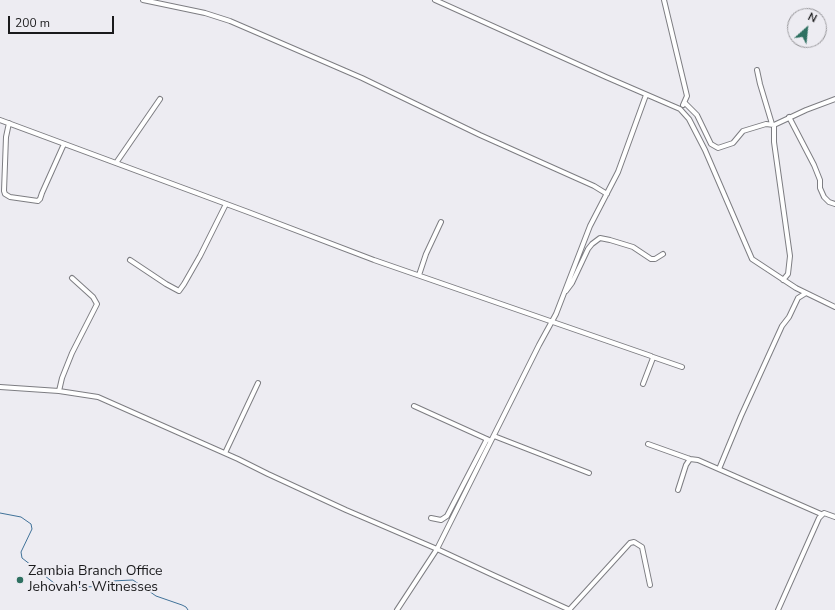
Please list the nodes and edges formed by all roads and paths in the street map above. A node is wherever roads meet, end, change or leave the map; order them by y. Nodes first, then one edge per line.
1 (142, 0) edge
2 (436, 0) edge
3 (664, 0) edge
4 (757, 70) dead end
5 (646, 95) junction
6 (160, 99) dead end
7 (835, 100) edge
8 (685, 103) junction
9 (680, 108) junction
10 (789, 117) junction
11 (0, 120) edge
12 (9, 123) junction
13 (773, 124) junction
14 (64, 144) junction
15 (116, 163) junction
16 (607, 194) junction
17 (226, 204) junction
18 (835, 204) edge
19 (441, 222) dead end
20 (663, 254) dead end
21 (130, 260) dead end
22 (419, 275) junction
23 (72, 278) dead end
24 (783, 280) junction
25 (564, 292) junction
26 (806, 293) junction
27 (835, 307) edge
28 (552, 322) junction
29 (653, 357) junction
30 (682, 367) dead end
31 (258, 383) dead end
32 (643, 384) dead end
33 (0, 387) edge
34 (59, 391) junction
35 (414, 406) dead end
36 (491, 439) junction
37 (648, 444) dead end
38 (225, 453) junction
39 (690, 459) junction
40 (719, 469) junction
41 (589, 473) dead end
42 (678, 490) dead end
43 (821, 514) junction
44 (835, 517) edge
45 (431, 518) dead end
46 (437, 548) junction
47 (650, 585) dead end
48 (397, 610) edge
49 (570, 610) edge
50 (778, 610) edge

1 - 16 street
2 - 5 street
3 - 8 street
4 - 13 street
5 - 9 street
5 - 16 street
6 - 15 street
7 - 10 street
8 - 9 street
8 - 13 street
9 - 24 street
10 - 13 street
10 - 18 street
11 - 12 street
12 - 14 street
12 - 14 street
13 - 24 street
14 - 15 street
15 - 17 street
16 - 25 street
17 - 21 street
17 - 22 street
19 - 22 street
20 - 25 street
22 - 28 street
23 - 34 street
24 - 26 street
25 - 28 street
26 - 27 street
26 - 40 street
28 - 29 street
28 - 36 street
29 - 30 street
29 - 32 street
31 - 38 street
33 - 34 street
34 - 38 street
35 - 36 street
36 - 41 street
36 - 45 street
36 - 46 street
37 - 39 street
38 - 46 street
39 - 40 street
39 - 42 street
40 - 43 street
43 - 44 street
43 - 50 street
46 - 48 street
46 - 49 street
47 - 49 street

